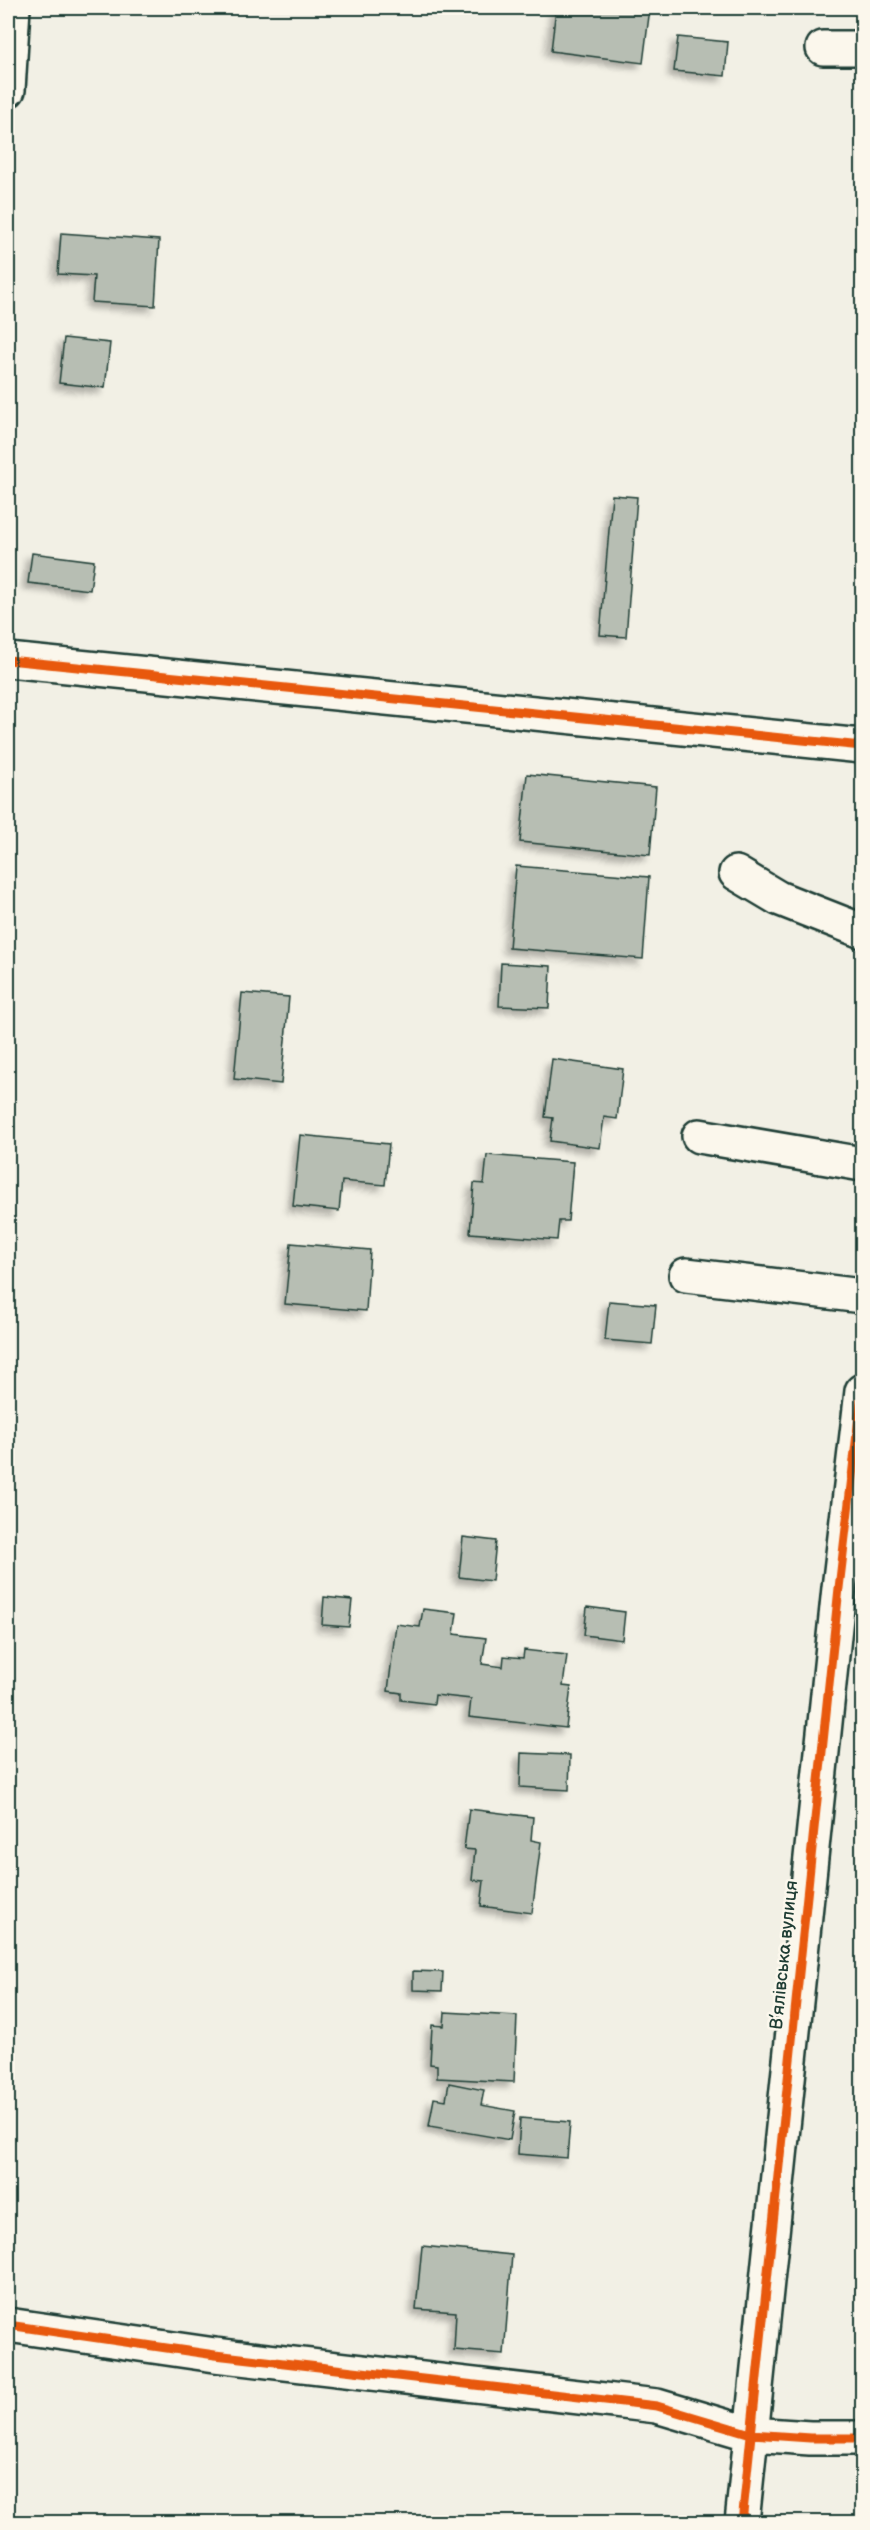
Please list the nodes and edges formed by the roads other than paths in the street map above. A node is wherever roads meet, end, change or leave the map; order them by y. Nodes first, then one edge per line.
1 (14, 8) edge
2 (823, 48) dead end
3 (862, 48) edge
4 (8, 90) edge
5 (8, 660) edge
6 (862, 746) edge
7 (736, 873) dead end
8 (862, 931) edge
9 (699, 1136) dead end
10 (862, 1164) edge
11 (686, 1275) dead end
12 (862, 1296) edge
13 (862, 1391) edge
14 (851, 1590) edge
15 (8, 2325) edge
16 (751, 2434) junction
17 (862, 2438) edge
18 (742, 2523) edge

1 - 4 street
2 - 3 street
5 - 6 street
7 - 8 street
9 - 10 street
11 - 12 street
13 - 14 street, В’ялівська вулиця
14 - 16 street, В’ялівська вулиця
15 - 16 street
16 - 17 street
16 - 18 street, В’ялівська вулиця

